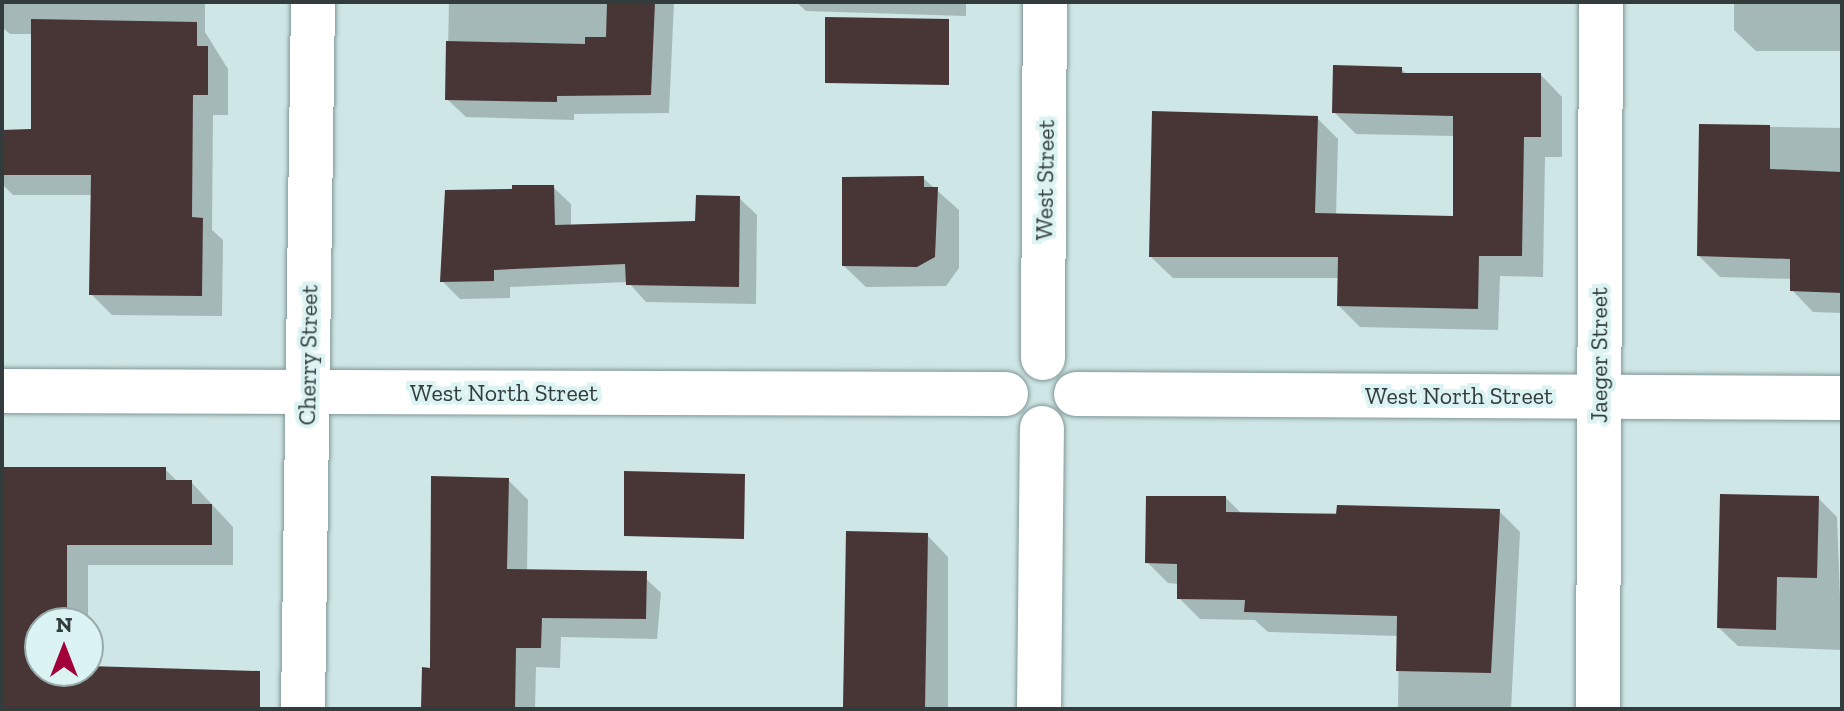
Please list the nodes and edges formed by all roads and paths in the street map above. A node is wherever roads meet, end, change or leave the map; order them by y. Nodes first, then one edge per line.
1 (313, 2) edge
2 (1045, 2) edge
3 (1601, 2) edge
4 (1043, 358) junction
5 (2, 391) edge
6 (307, 393) junction
7 (1006, 394) junction
8 (1076, 394) junction
9 (1599, 396) junction
10 (1842, 398) edge
11 (1042, 428) junction
12 (303, 709) edge
13 (1039, 709) edge
14 (1598, 709) edge

1 - 6 street, Cherry Street
2 - 4 street, West Street
3 - 9 street, Jaeger Street
4 - 7 street
4 - 8 street
5 - 6 street, West North Street
6 - 7 street, West North Street
6 - 12 street, Cherry Street
7 - 11 street
8 - 9 street, West North Street
8 - 11 street
9 - 10 street, West North Street
9 - 14 street, Jaeger Street
11 - 13 street

